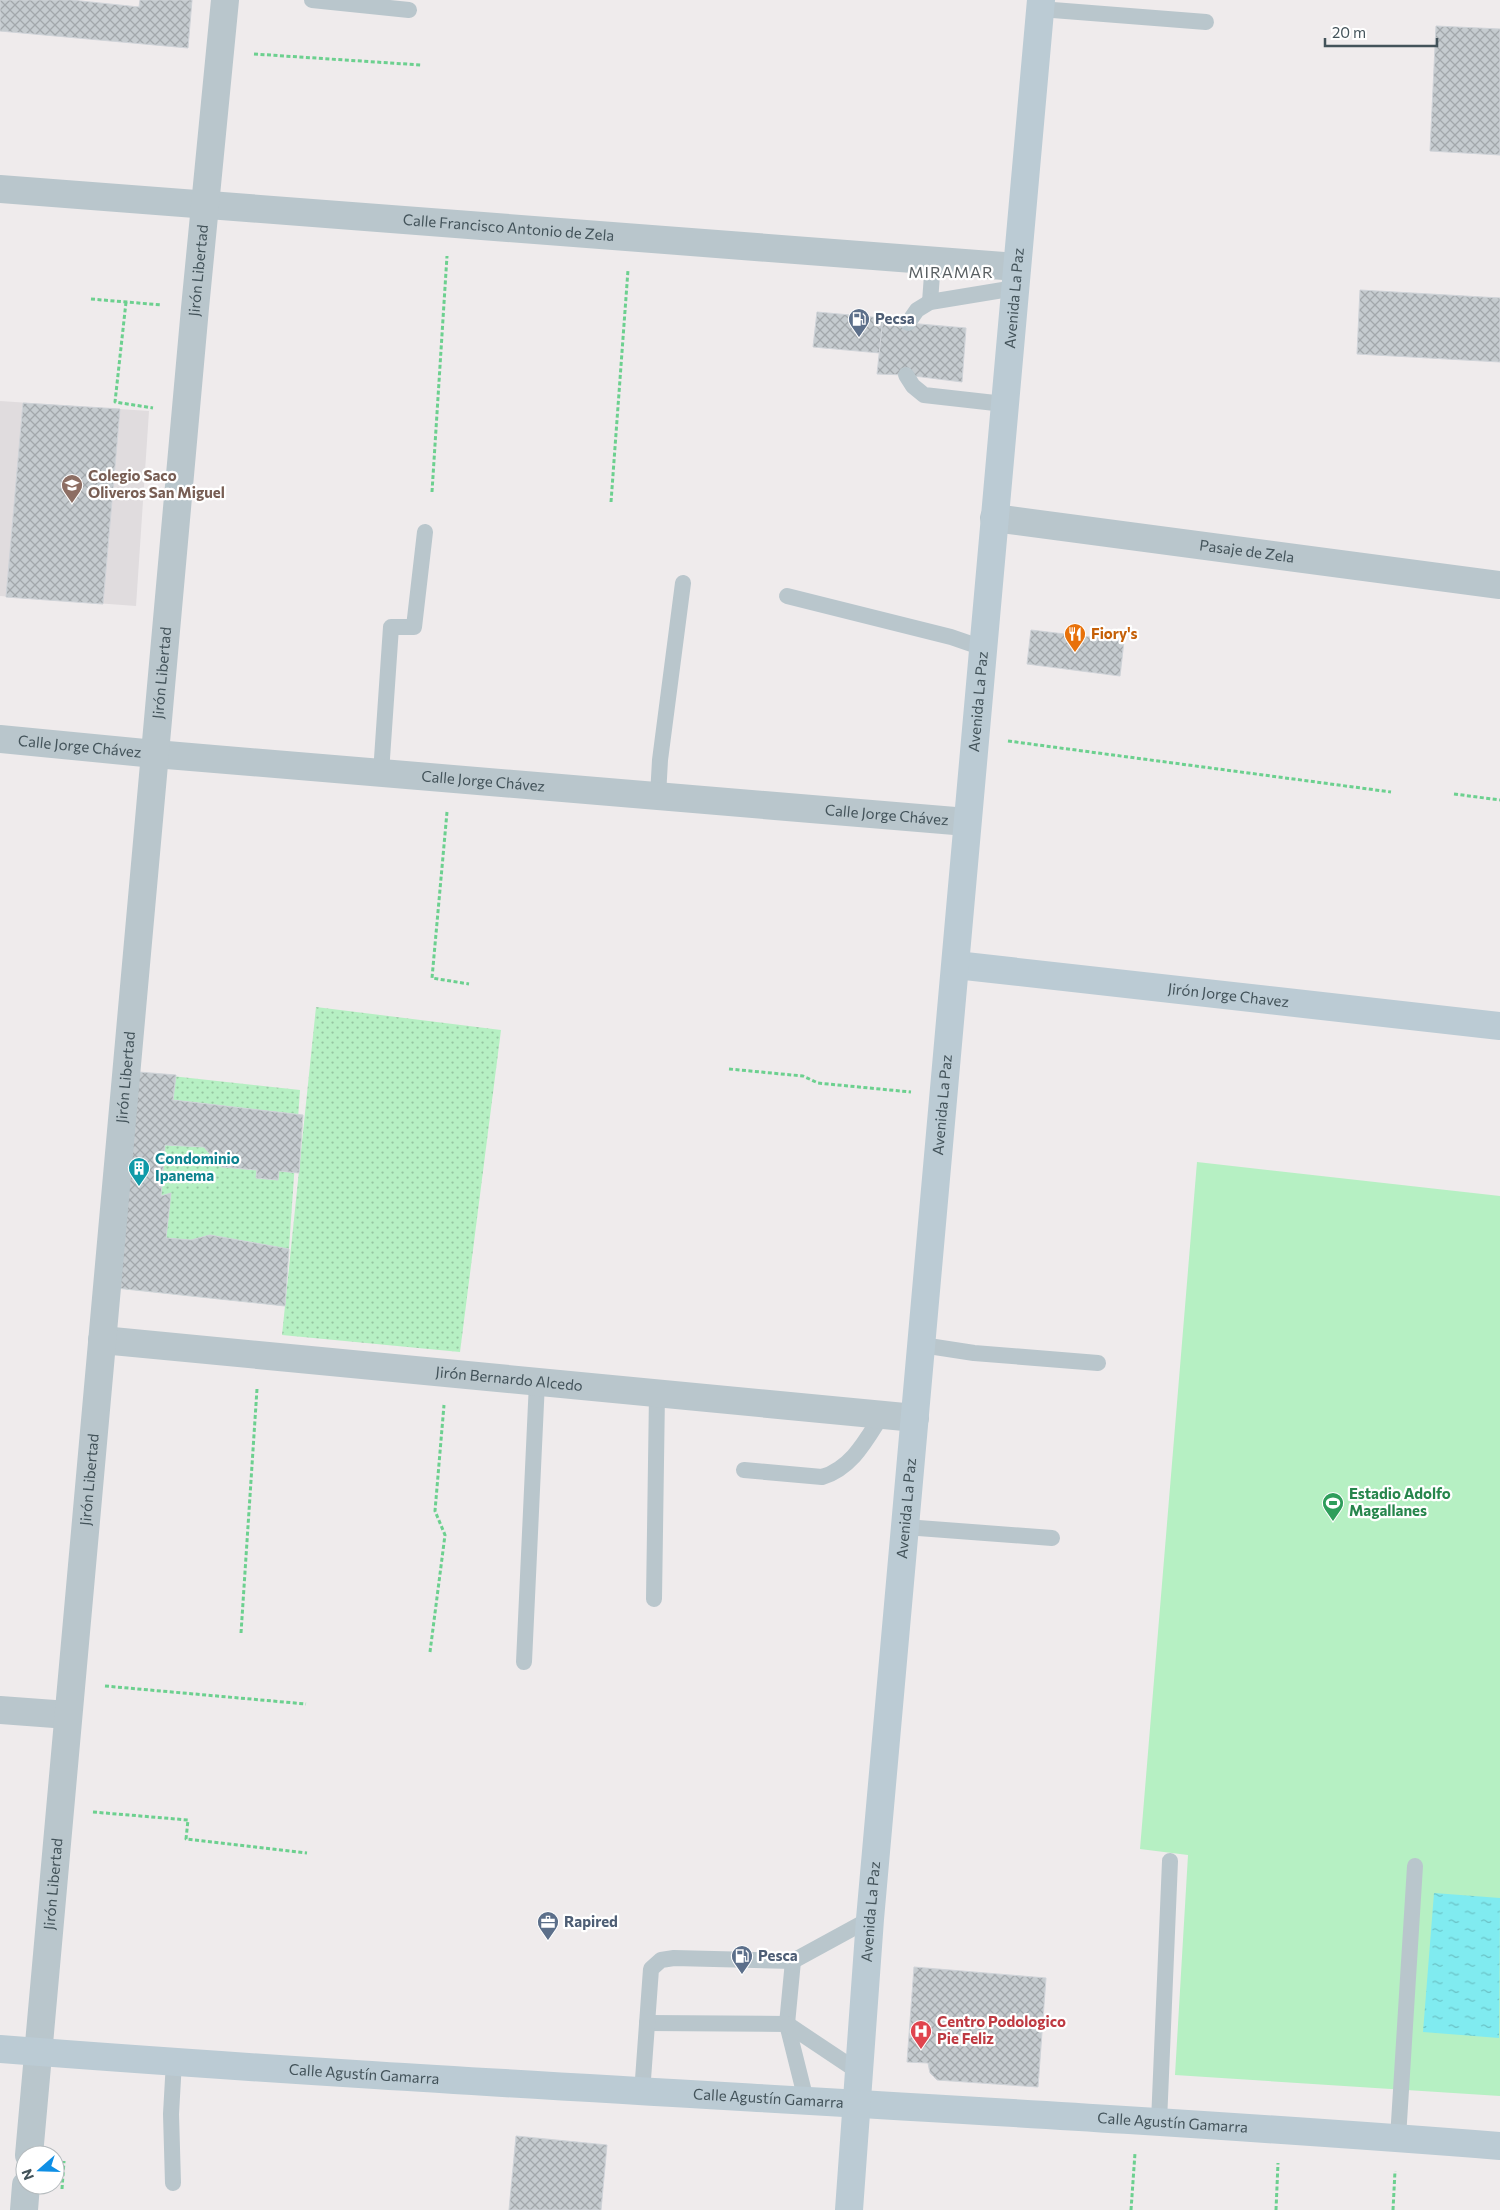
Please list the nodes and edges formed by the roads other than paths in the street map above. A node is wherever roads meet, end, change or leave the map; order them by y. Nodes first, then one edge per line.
1 (225, 0) edge
2 (312, 0) edge
3 (1040, 5) edge
4 (409, 10) dead end
5 (1206, 22) dead end
6 (0, 189) edge
7 (204, 205) junction
8 (933, 261) junction
9 (1016, 278) junction
10 (930, 302) junction
11 (908, 323) dead end
12 (906, 375) dead end
13 (1004, 404) junction
14 (994, 518) junction
15 (425, 532) dead end
16 (683, 583) dead end
17 (1500, 585) edge
18 (787, 596) dead end
19 (983, 648) junction
20 (0, 739) edge
21 (155, 754) junction
22 (381, 773) junction
23 (658, 796) junction
24 (967, 822) junction
25 (956, 964) junction
26 (1500, 1026) edge
27 (102, 1340) junction
28 (922, 1345) junction
29 (1098, 1363) dead end
30 (537, 1382) junction
31 (657, 1394) junction
32 (882, 1415) junction
33 (915, 1418) junction
34 (744, 1470) dead end
35 (905, 1526) junction
36 (1052, 1538) dead end
37 (654, 1599) dead end
38 (524, 1662) dead end
39 (0, 1710) edge
40 (68, 1715) junction
41 (1170, 1861) dead end
42 (1415, 1866) dead end
43 (870, 1919) junction
44 (793, 1961) junction
45 (648, 2023) junction
46 (787, 2024) junction
47 (0, 2048) edge
48 (37, 2052) junction
49 (174, 2060) junction
50 (860, 2072) junction
51 (642, 2093) junction
52 (806, 2100) junction
53 (858, 2104) junction
54 (1149, 2122) junction
55 (1398, 2138) junction
56 (30, 2145) edge
57 (1500, 2146) edge
58 (173, 2183) dead end
59 (25, 2195) edge
60 (24, 2210) edge
61 (849, 2210) edge

1 - 7 street, Jirón Libertad
2 - 4 lane
3 - 5 lane
3 - 9 main road, Avenida La Paz
6 - 7 street, Calle Francisco Antonio de Zela
7 - 8 street, Calle Francisco Antonio de Zela
7 - 21 street, Jirón Libertad
8 - 9 street, Calle Francisco Antonio de Zela
8 - 10 lane
9 - 10 lane
9 - 13 main road, Avenida La Paz
10 - 11 lane
12 - 13 lane
13 - 14 main road, Avenida La Paz
14 - 17 street, Pasaje de Zela
14 - 19 main road, Avenida La Paz
15 - 22 lane
16 - 23 lane
18 - 19 lane
19 - 24 main road, Avenida La Paz
20 - 21 street, Calle Jorge Chávez
21 - 22 street, Calle Jorge Chávez
21 - 27 street, Jirón Libertad
22 - 23 street, Calle Jorge Chávez
23 - 24 street, Calle Jorge Chávez
24 - 25 main road, Avenida La Paz
25 - 26 main road, Jirón Jorge Chavez
25 - 28 main road, Avenida La Paz
27 - 30 street, Jirón Bernardo Alcedo
27 - 40 street, Jirón Libertad
28 - 29 lane
28 - 33 main road, Avenida La Paz
30 - 31 street, Jirón Bernardo Alcedo
30 - 38 lane
31 - 32 street, Jirón Bernardo Alcedo
31 - 37 lane
32 - 33 street, Jirón Bernardo Alcedo
32 - 34 lane
33 - 35 main road, Avenida La Paz
35 - 36 lane
35 - 43 main road, Avenida La Paz
39 - 40 street
40 - 48 street, Jirón Libertad
41 - 54 lane
42 - 55 lane
43 - 44 lane
43 - 50 main road, Avenida La Paz
44 - 45 lane
44 - 46 lane
45 - 46 lane
45 - 51 lane
46 - 50 lane
46 - 52 lane
47 - 48 main road, Calle Agustín Gamarra
48 - 49 main road, Calle Agustín Gamarra
48 - 56 street, Jirón Libertad
49 - 51 main road, Calle Agustín Gamarra
49 - 58 lane
50 - 53 main road, Avenida La Paz
51 - 52 main road, Calle Agustín Gamarra
52 - 53 main road, Calle Agustín Gamarra
53 - 54 main road, Calle Agustín Gamarra
53 - 61 main road, Avenida La Paz
54 - 55 main road, Calle Agustín Gamarra
55 - 57 main road, Calle Agustín Gamarra
59 - 60 street

